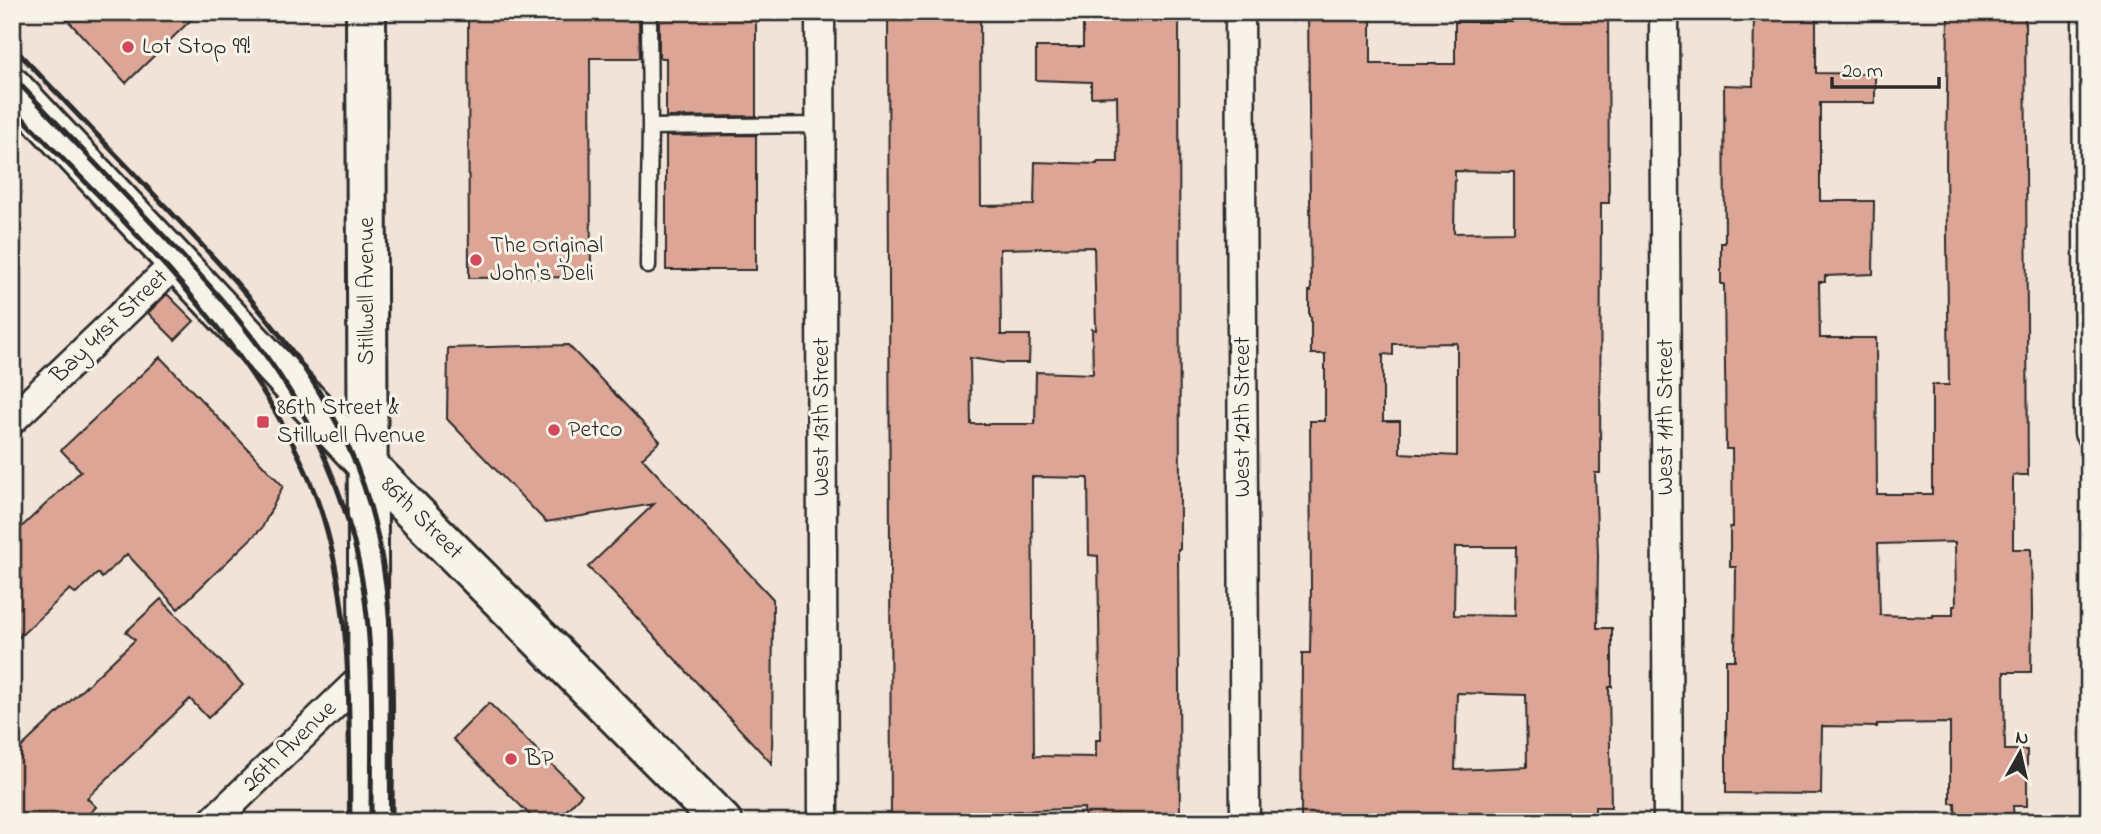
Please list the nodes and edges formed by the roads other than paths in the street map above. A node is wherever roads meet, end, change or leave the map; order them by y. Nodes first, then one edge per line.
1 (366, 12) edge
2 (820, 12) edge
3 (1240, 12) edge
4 (1664, 12) edge
5 (2087, 12) edge
6 (649, 21) dead end
7 (12, 87) edge
8 (821, 125) junction
9 (650, 127) junction
10 (177, 262) junction
11 (648, 266) dead end
12 (12, 420) edge
13 (2089, 433) edge
14 (368, 466) junction
15 (368, 672) junction
16 (716, 820) edge
17 (212, 822) edge
18 (369, 822) edge
19 (823, 822) edge
20 (1245, 822) edge
21 (1668, 822) edge

1 - 14 main road, Stillwell Avenue
2 - 8 street, West 13th Street
3 - 20 street, West 12th Street
4 - 21 street, West 11th Street
5 - 13 street
6 - 9 lane
7 - 10 main road, 86th Street
8 - 9 lane
8 - 19 street, West 13th Street
9 - 11 lane
10 - 12 street, Bay 41st Street
10 - 14 main road, 86th Street
14 - 15 main road, Stillwell Avenue
14 - 16 main road, 86th Street
15 - 17 street, 26th Avenue
15 - 18 main road, Stillwell Avenue

